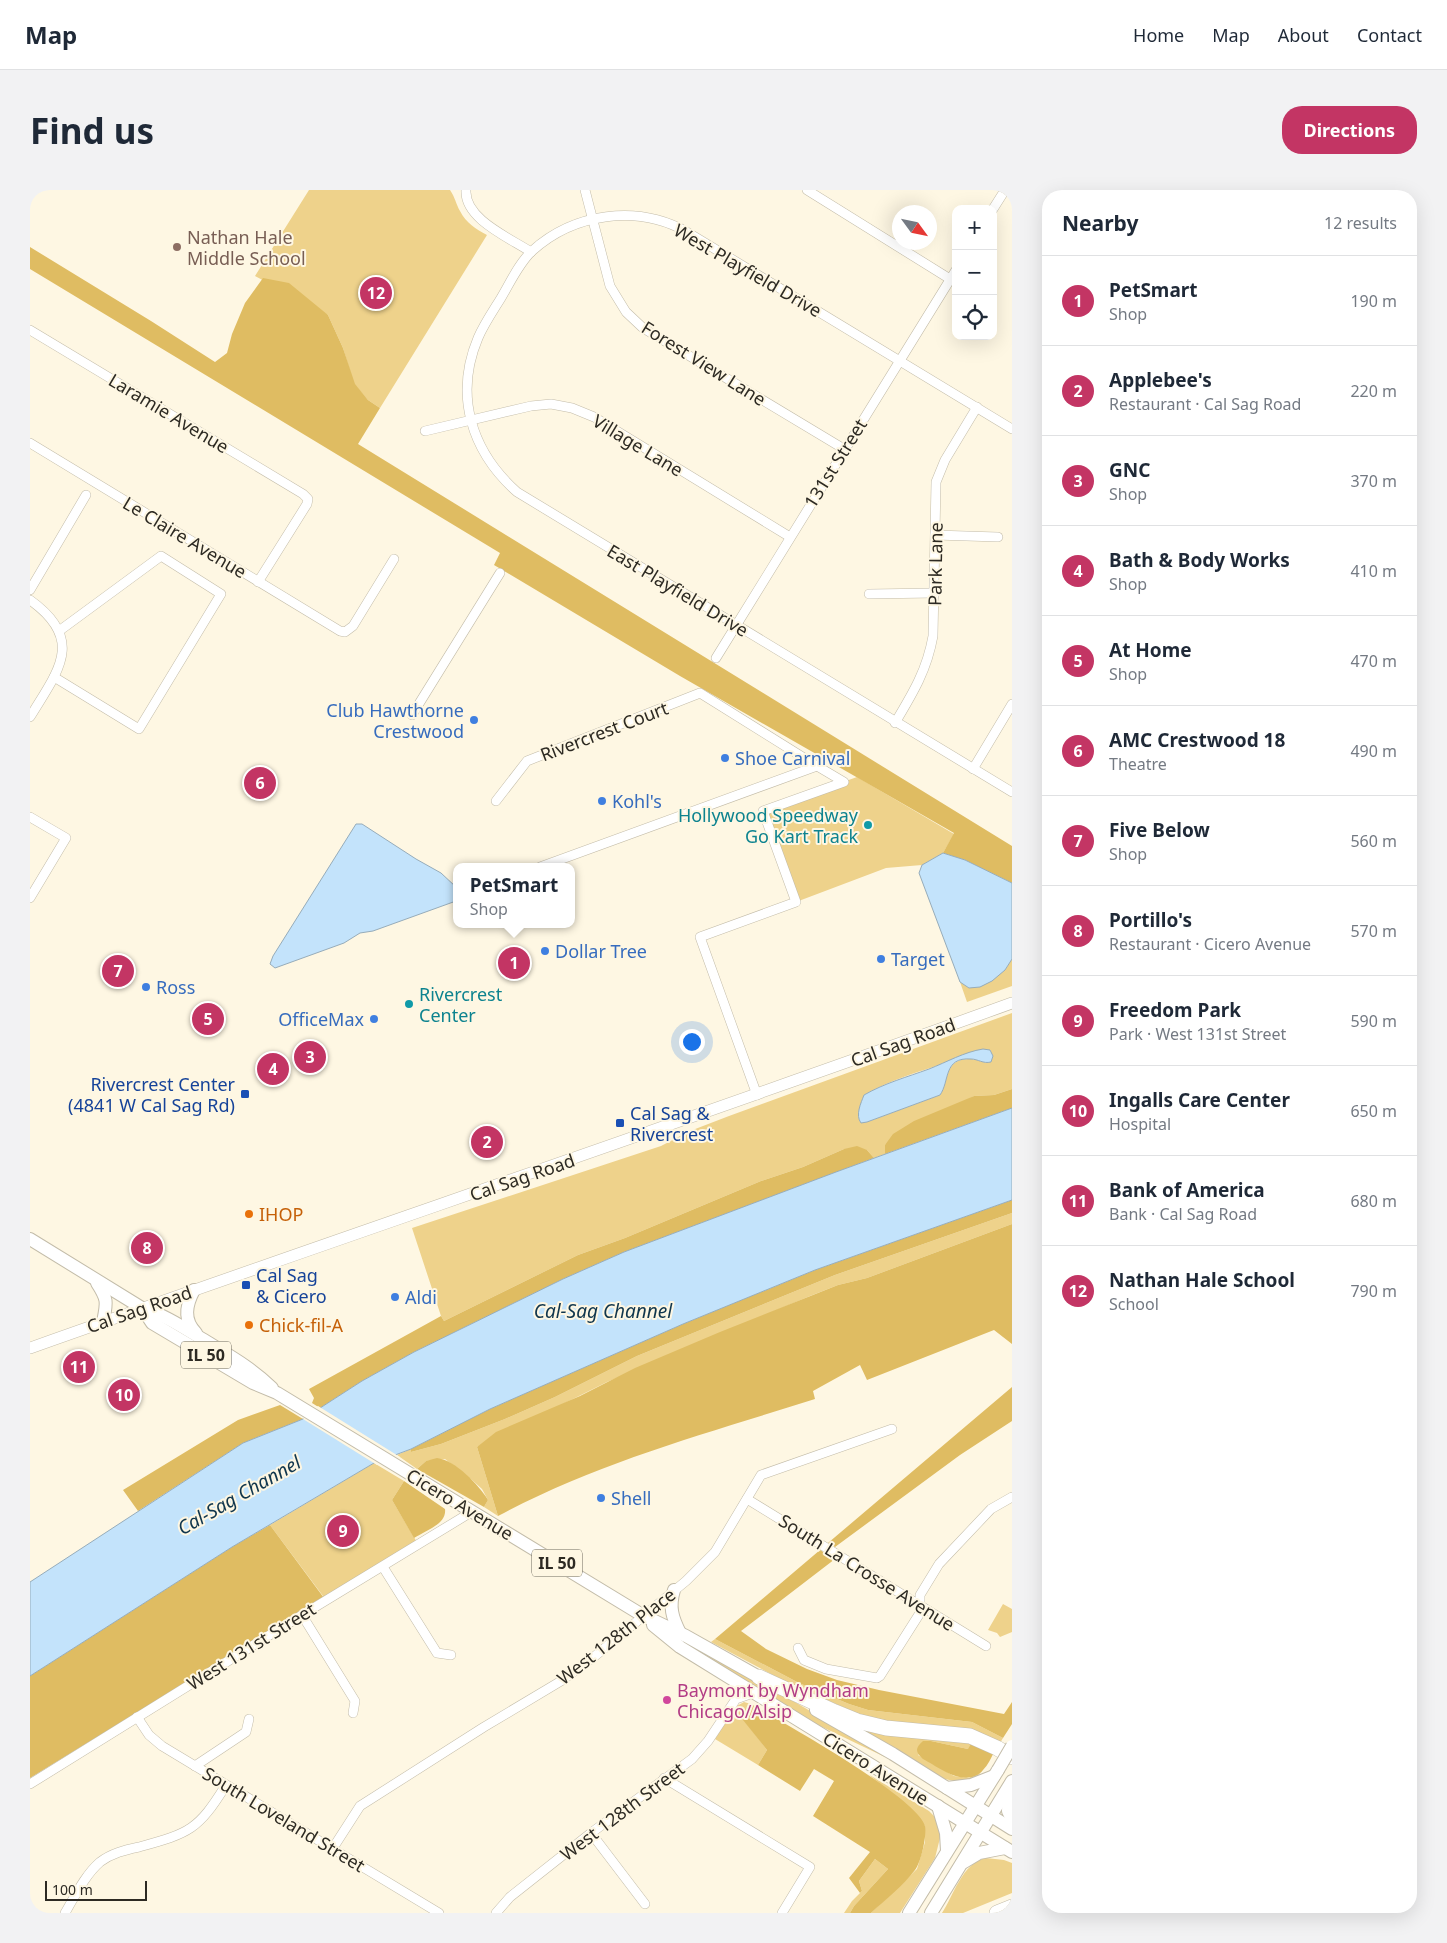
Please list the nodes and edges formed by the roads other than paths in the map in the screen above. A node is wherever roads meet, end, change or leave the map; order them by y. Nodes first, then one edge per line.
1 (466, 190) edge
2 (586, 190) edge
3 (807, 190) edge
4 (1005, 190) edge
5 (996, 205) edge
6 (593, 218) junction
7 (531, 252) junction
8 (952, 276) edge
9 (950, 279) junction
10 (494, 310) joint
11 (30, 330) edge
12 (899, 361) junction
13 (977, 408) junction
14 (471, 420) junction
15 (1012, 429) edge
16 (425, 431) dead end
17 (30, 443) edge
18 (844, 449) junction
19 (86, 495) dead end
20 (935, 535) junction
21 (790, 537) junction
22 (998, 537) dead end
23 (394, 559) dead end
24 (500, 573) dead end
25 (258, 582) junction
26 (30, 590) edge
27 (869, 594) dead end
28 (934, 594) junction
29 (30, 600) edge
30 (736, 625) junction
31 (59, 631) junction
32 (716, 658) dead end
33 (54, 677) junction
34 (1012, 704) edge
35 (412, 715) dead end
36 (30, 717) edge
37 (895, 723) junction
38 (816, 766) junction
39 (973, 769) junction
40 (1012, 792) edge
41 (496, 801) dead end
42 (30, 816) edge
43 (551, 863) edge
44 (30, 898) edge
45 (1012, 1003) edge
46 (757, 1094) junction
47 (30, 1240) edge
48 (94, 1279) junction
49 (194, 1290) junction
50 (142, 1308) junction
51 (103, 1322) junction
52 (208, 1343) junction
53 (30, 1348) edge
54 (277, 1393) junction
55 (892, 1429) dead end
56 (1012, 1497) edge
57 (747, 1499) junction
58 (473, 1511) junction
59 (383, 1567) junction
60 (674, 1590) junction
61 (919, 1603) junction
62 (302, 1615) junction
63 (642, 1616) junction
64 (680, 1633) junction
65 (986, 1646) dead end
66 (798, 1648) dead end
67 (451, 1655) dead end
68 (759, 1677) junction
69 (730, 1679) junction
70 (752, 1692) junction
71 (736, 1699) junction
72 (353, 1714) dead end
73 (137, 1716) junction
74 (249, 1719) dead end
75 (1012, 1746) edge
76 (1012, 1757) edge
77 (195, 1766) junction
78 (996, 1773) junction
79 (664, 1778) junction
80 (30, 1784) edge
81 (1011, 1784) edge
82 (226, 1785) junction
83 (947, 1788) junction
84 (938, 1806) junction
85 (976, 1806) junction
86 (991, 1816) junction
87 (1012, 1819) edge
88 (965, 1823) junction
89 (1012, 1829) edge
90 (591, 1833) junction
91 (980, 1833) junction
92 (332, 1848) junction
93 (1009, 1850) edge
94 (947, 1851) junction
95 (962, 1863) junction
96 (644, 1904) dead end
97 (1012, 1907) edge
98 (932, 1912) edge
99 (66, 1913) edge
100 (439, 1913) edge
101 (496, 1913) edge
102 (782, 1913) edge
103 (909, 1913) edge
104 (997, 1913) edge

1 - 7 street
2 - 6 street, Forest View Lane
3 - 9 street
4 - 5 street
6 - 7 street, West Playfield Drive
6 - 12 street, West Playfield Drive
6 - 18 street, Forest View Lane
7 - 10 street, West Playfield Drive
8 - 9 street, 131st Street
9 - 12 street, 131st Street
10 - 14 street, East Playfield Drive
11 - 25 street, Laramie Avenue
12 - 13 street, West Playfield Drive
12 - 18 street, 131st Street
13 - 15 street, West Playfield Drive
13 - 20 street, Park Lane
14 - 16 street, Village Lane
14 - 21 street, Village Lane
14 - 30 street, East Playfield Drive
17 - 25 street, Le Claire Avenue
18 - 21 street, 131st Street
19 - 26 street
20 - 22 street
20 - 28 street, Park Lane
21 - 30 street, 131st Street
23 - 25 street, Le Claire Avenue
24 - 35 street
27 - 28 street
28 - 37 street, Park Lane
29 - 31 street
30 - 32 street, 131st Street
30 - 37 street, East Playfield Drive
31 - 33 street
31 - 33 street
33 - 36 street
34 - 39 street
37 - 39 street, East Playfield Drive
38 - 41 street, Rivercrest Court
38 - 43 street
38 - 46 street
39 - 40 street, East Playfield Drive
42 - 44 street
45 - 46 main road, Cal Sag Road
46 - 49 main road, Cal Sag Road
47 - 48 main road, Cicero Avenue / IL 50
48 - 50 main road, Cicero Avenue / IL 50
48 - 51 main road
49 - 50 main road, Cal Sag Road
49 - 52 main road
50 - 51 main road, Cal Sag Road
50 - 52 main road, Cicero Avenue / IL 50
50 - 54 main road, Cicero Avenue / IL 50
51 - 53 main road, Cal Sag Road
52 - 54 main road, Cicero Avenue / IL 50
54 - 58 main road, Cicero Avenue / IL 50
55 - 57 street, West 128th Place
56 - 61 street
57 - 60 street, West 128th Place
57 - 61 street, South La Crosse Avenue
58 - 59 street, West 131st Street
58 - 63 main road, Cicero Avenue / IL 50
59 - 62 street, West 131st Street
59 - 67 street
60 - 63 street, West 128th Place
60 - 64 main road
61 - 65 street, South La Crosse Avenue
61 - 66 street
62 - 72 street
62 - 73 street, West 131st Street
63 - 64 main road, Cicero Avenue / IL 50
63 - 69 main road, Cicero Avenue / IL 50
63 - 92 street, West 128th Place
64 - 68 main road, Cicero Avenue / IL 50
68 - 76 highway
68 - 83 main road, Cicero Avenue / IL 50
69 - 70 main road, Cicero Avenue / IL 50
69 - 71 street
70 - 71 street
70 - 84 main road, Cicero Avenue / IL 50
71 - 79 street, West 128th Street
73 - 77 street, South Loveland Street
73 - 80 street, West 131st Street
74 - 77 street
75 - 78 main road, bridge
77 - 82 street, South Loveland Street
78 - 83 main road
78 - 85 main road
79 - 90 street, West 128th Street
79 - 102 street
81 - 86 main road
81 - 87 main road
82 - 92 street, South Loveland Street
82 - 99 street
83 - 85 main road, Cicero Avenue / IL 50
84 - 88 main road, Cicero Avenue / IL 50
84 - 94 main road
85 - 86 main road, Cicero Avenue / IL 50
85 - 88 main road
86 - 89 main road, Cicero Avenue / IL 50
86 - 91 main road
88 - 91 main road, Cicero Avenue / IL 50
88 - 94 main road
90 - 96 street
90 - 101 street, West 128th Street
91 - 93 main road, Cicero Avenue / IL 50
91 - 95 main road
92 - 100 street, South Loveland Street
93 - 95 main road
94 - 103 main road
95 - 98 main road
97 - 104 highway

